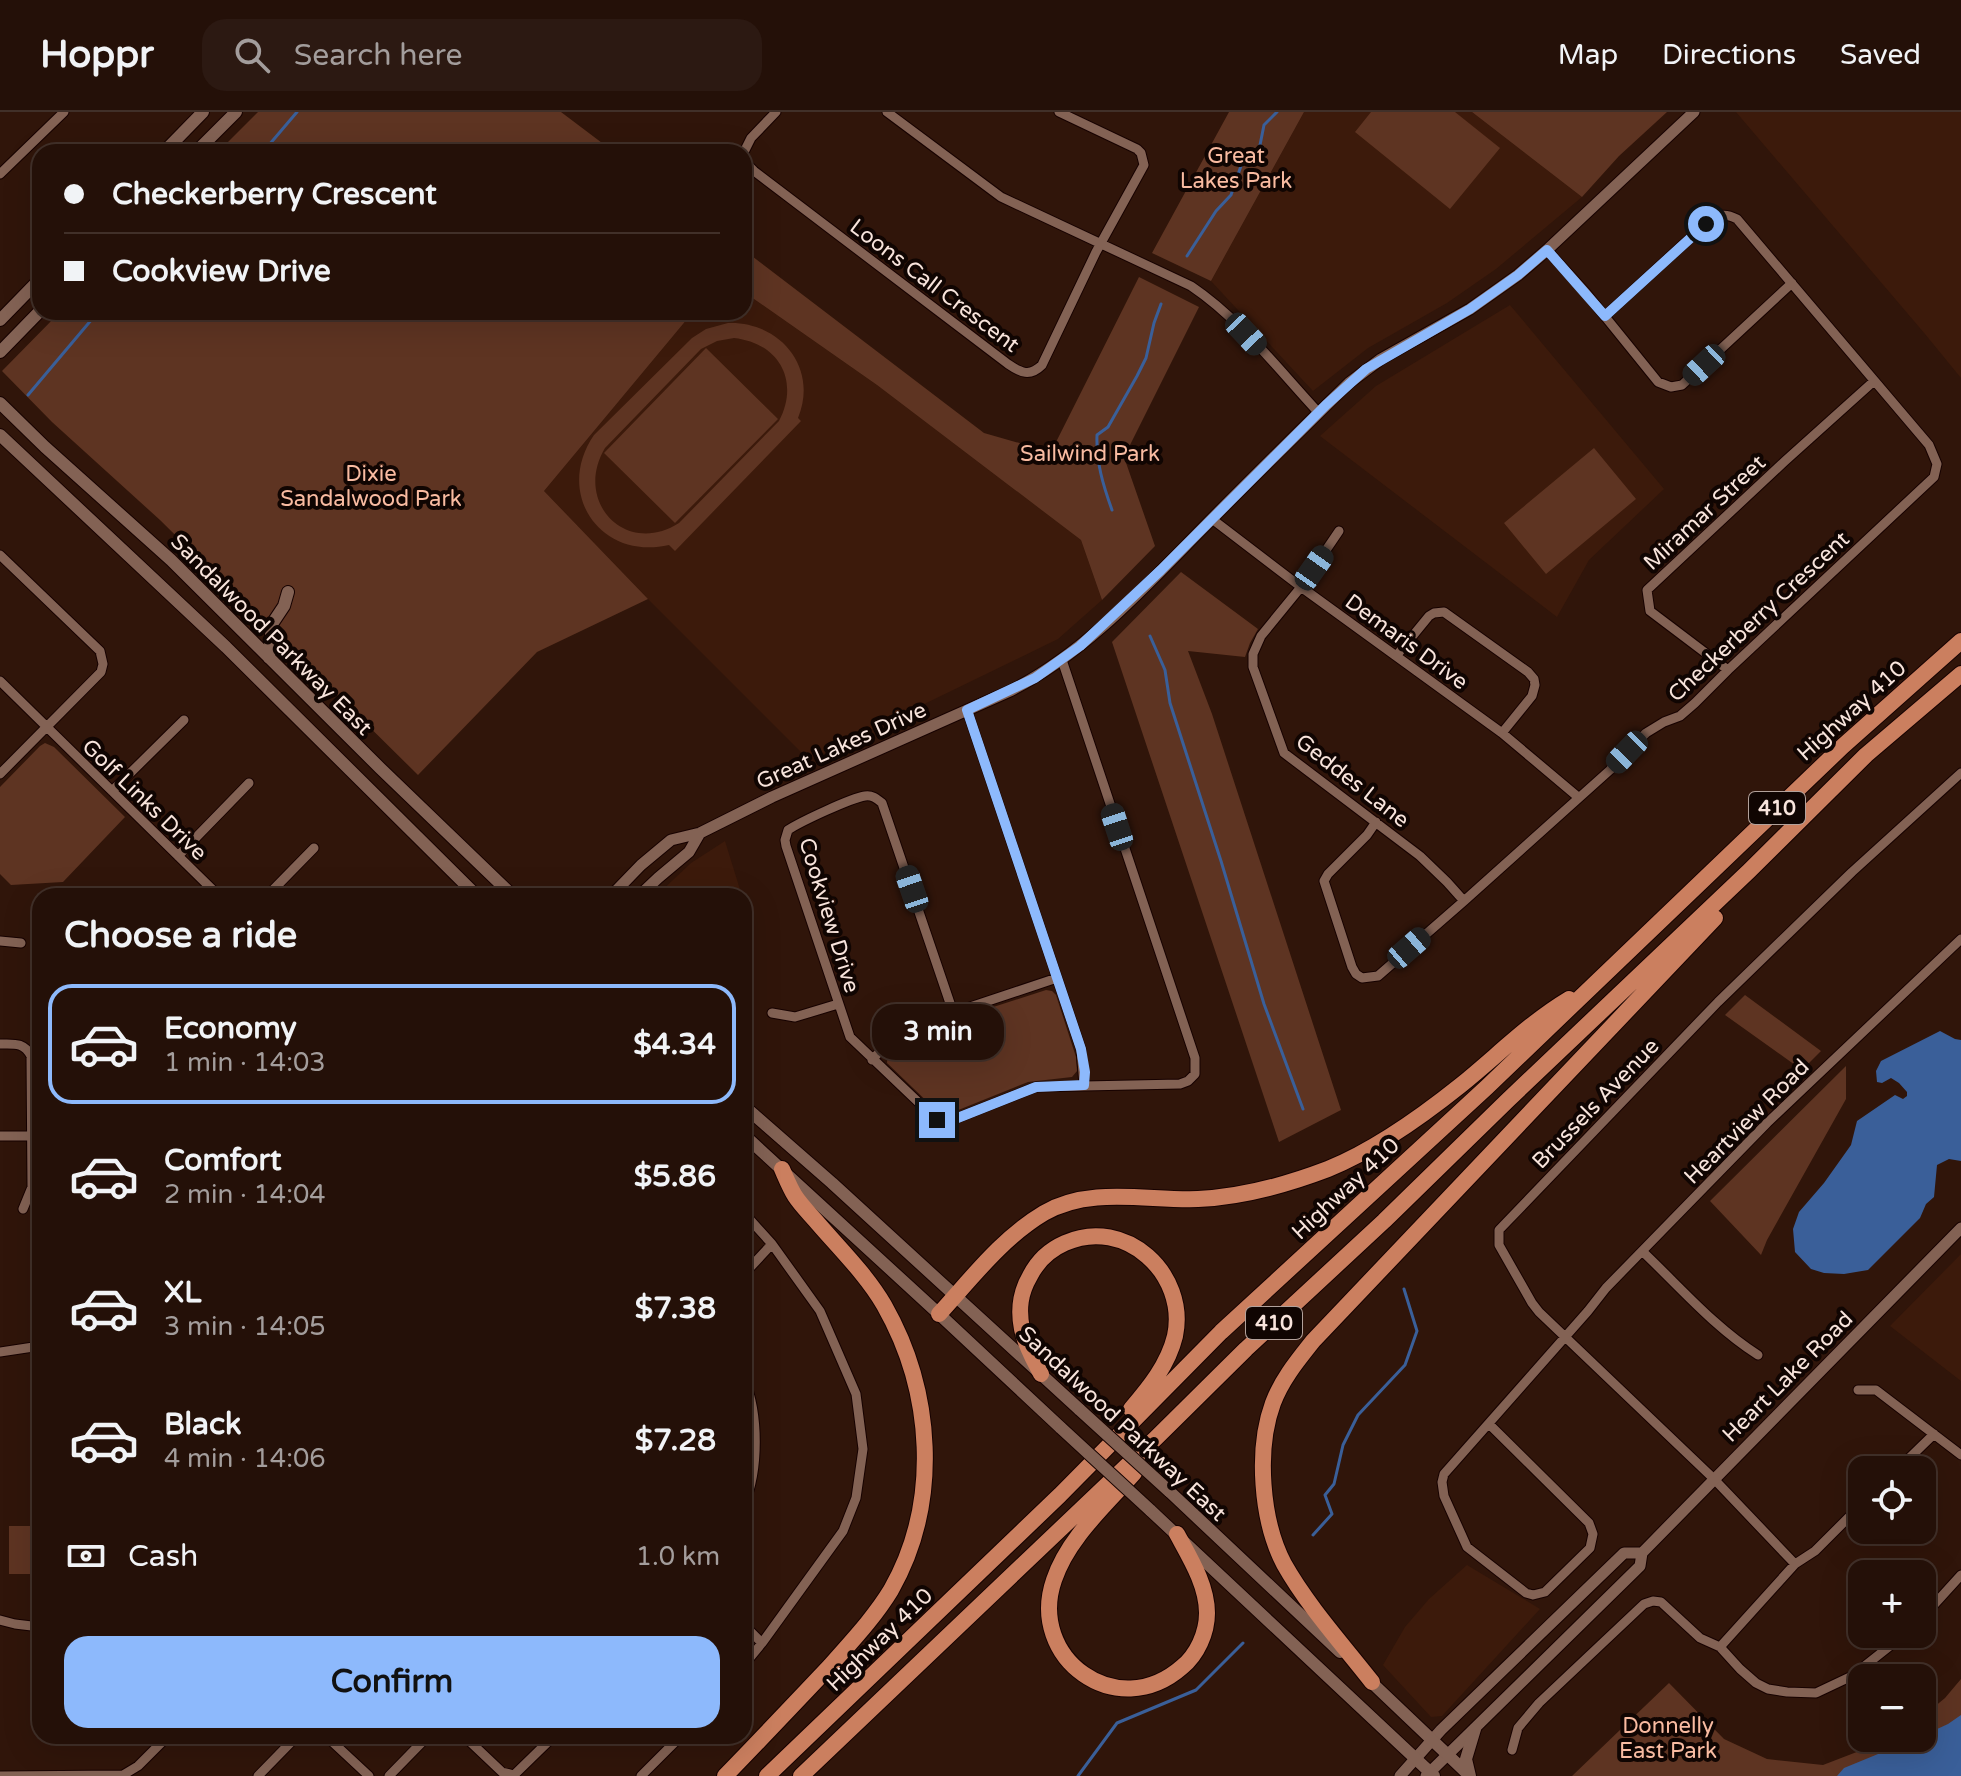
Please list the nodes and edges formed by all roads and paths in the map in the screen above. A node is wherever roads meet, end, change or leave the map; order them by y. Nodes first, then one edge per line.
1 (64, 112) edge
2 (203, 112) edge
3 (236, 112) edge
4 (776, 112) edge
5 (887, 112) edge
6 (1059, 112) edge
7 (1694, 112) edge
8 (172, 144) edge
9 (204, 144) edge
10 (748, 144) edge
11 (752, 169) edge
12 (0, 174) edge
13 (1100, 244) junction
14 (1547, 250) junction
15 (1792, 283) junction
16 (32, 287) edge
17 (1605, 316) junction
18 (32, 319) edge
19 (0, 320) edge
20 (0, 352) edge
21 (1874, 381) junction
22 (0, 403) edge
23 (1318, 412) junction
24 (0, 435) edge
25 (1212, 519) junction
26 (1339, 531) dead end
27 (0, 555) edge
28 (1301, 587) junction
29 (288, 592) dead end
30 (243, 633) junction
31 (1961, 641) edge
32 (226, 647) junction
33 (1397, 655) junction
34 (269, 658) junction
35 (1062, 660) junction
36 (1728, 670) junction
37 (1961, 674) edge
38 (0, 681) edge
39 (967, 710) junction
40 (184, 720) dead end
41 (47, 727) junction
42 (1502, 733) junction
43 (1961, 773) edge
44 (0, 774) edge
45 (249, 783) dead end
46 (112, 791) junction
47 (1578, 797) junction
48 (1376, 822) junction
49 (700, 833) junction
50 (314, 848) dead end
51 (178, 856) junction
52 (1749, 871) junction
53 (211, 888) edge
54 (275, 888) edge
55 (469, 888) edge
56 (505, 888) edge
57 (619, 888) edge
58 (647, 888) edge
59 (1464, 901) junction
60 (1961, 939) edge
61 (0, 941) edge
62 (21, 943) dead end
63 (1057, 978) junction
64 (1598, 981) junction
65 (838, 1004) junction
66 (953, 1012) junction
67 (772, 1013) dead end
68 (0, 1044) edge
69 (872, 1060) junction
70 (1084, 1085) junction
71 (752, 1113) edge
72 (0, 1136) edge
73 (32, 1136) junction
74 (752, 1142) edge
75 (782, 1169) junction
76 (23, 1209) dead end
77 (752, 1222) edge
78 (1961, 1228) edge
79 (772, 1244) junction
80 (1642, 1251) junction
81 (752, 1265) edge
82 (955, 1297) junction
83 (939, 1314) junction
84 (1565, 1337) junction
85 (32, 1347) edge
86 (0, 1352) edge
87 (1758, 1355) dead end
88 (1041, 1374) junction
89 (1858, 1390) dead end
90 (752, 1408) edge
91 (1489, 1424) junction
92 (1934, 1434) junction
93 (1156, 1438) junction
94 (1961, 1455) edge
95 (1911, 1456) edge
96 (752, 1475) edge
97 (1714, 1479) junction
98 (1060, 1495) junction
99 (1848, 1518) edge
100 (1177, 1534) junction
101 (1642, 1553) junction
102 (1795, 1564) junction
103 (1961, 1575) edge
104 (1936, 1603) edge
105 (0, 1620) edge
106 (32, 1626) edge
107 (752, 1633) edge
108 (762, 1643) junction
109 (1720, 1647) junction
110 (1887, 1648) edge
111 (752, 1655) edge
112 (1372, 1682) junction
113 (1475, 1729) junction
114 (1432, 1740) junction
115 (160, 1744) edge
116 (289, 1744) edge
117 (335, 1744) edge
118 (420, 1744) edge
119 (472, 1744) edge
120 (546, 1744) edge
121 (673, 1744) edge
122 (1512, 1750) dead end
123 (1447, 1754) junction
124 (1416, 1759) junction
125 (1430, 1775) edge
126 (0, 1776) edge
127 (258, 1776) edge
128 (369, 1776) edge
129 (389, 1776) edge
130 (641, 1776) edge
131 (725, 1776) edge
132 (767, 1776) edge
133 (801, 1776) edge
134 (1400, 1776) edge
135 (1470, 1776) edge

1 - 12 street
2 - 8 main road
3 - 9 main road
4 - 10 street, Loons Call Crescent
5 - 13 street
6 - 13 street
7 - 14 street, Great Lakes Drive
11 - 13 street, Loons Call Crescent
13 - 23 street
14 - 17 street
14 - 23 street, Great Lakes Drive
15 - 17 street, Checkerberry Crescent
15 - 17 street
15 - 21 street, Checkerberry Crescent
16 - 19 main road
18 - 20 main road
21 - 36 street, Checkerberry Crescent
21 - 36 street, Miramar Street
22 - 30 main road, Sandalwood Parkway East
23 - 25 street, Great Lakes Drive
24 - 32 main road, Sandalwood Parkway East
25 - 28 street, Demaris Drive
25 - 35 street, Great Lakes Drive
26 - 28 street, Geddes Lane
27 - 41 street
28 - 33 street, Demaris Drive
28 - 48 street, Geddes Lane
29 - 34 main road
30 - 32 main road
30 - 34 main road, Sandalwood Parkway East
31 - 64 highway, Highway 410 / 410
32 - 55 main road, Sandalwood Parkway East
33 - 42 street, Demaris Drive
33 - 42 street
34 - 56 main road, Sandalwood Parkway East
35 - 39 street, Great Lakes Drive
35 - 70 street, Cookview Drive
36 - 47 street, Checkerberry Crescent
37 - 52 highway, Highway 410 / 410
38 - 41 street, Golf Links Drive
39 - 49 street, Great Lakes Drive
39 - 63 street
40 - 46 street
41 - 44 street
41 - 46 street, Golf Links Drive
42 - 47 street, Demaris Drive
43 - 84 street, Brussels Avenue
45 - 51 street
46 - 51 street, Golf Links Drive
47 - 59 street, Checkerberry Crescent
48 - 59 street, Geddes Lane
48 - 59 street, Checkerberry Crescent
49 - 57 street, Great Lakes Drive
49 - 58 street, Great Lakes Drive
50 - 54 street
51 - 53 street, Golf Links Drive
52 - 93 highway, Highway 410 / 410
52 - 112 highway
60 - 80 street, Heartview Road
61 - 62 street
63 - 66 street
63 - 70 street
64 - 82 highway
64 - 98 highway, Highway 410 / 410
65 - 66 street, Cookview Drive
65 - 67 street
65 - 69 street, Cookview Drive
66 - 69 street
68 - 73 street
69 - 70 street, Cookview Drive
71 - 82 main road, Sandalwood Parkway East
72 - 73 street
73 - 76 street
74 - 75 main road, Sandalwood Parkway East
75 - 83 main road, Sandalwood Parkway East
75 - 131 highway
77 - 79 street
78 - 97 street, Heart Lake Road
79 - 81 street
79 - 108 street
80 - 84 street, Heartview Road
80 - 87 street
82 - 83 highway
82 - 88 main road, Sandalwood Parkway East
83 - 100 main road, Sandalwood Parkway East, bridge
84 - 91 street, Heartview Road
84 - 97 street, Brussels Avenue
85 - 86 street
88 - 98 highway
88 - 112 main road, Sandalwood Parkway East, bridge
89 - 92 street
90 - 96 street
91 - 91 street, Heartview Road
92 - 94 street
92 - 95 street
93 - 100 highway
93 - 133 highway, Highway 410 / 410
97 - 101 street, Heart Lake Road
97 - 102 street, Brussels Avenue
98 - 132 highway, Highway 410 / 410
99 - 102 street
100 - 124 main road, Sandalwood Parkway East
101 - 113 street, Heart Lake Road
101 - 114 street, Heart Lake Road
102 - 109 street
103 - 104 street
105 - 106 street
107 - 108 street
108 - 111 street
109 - 110 street
109 - 122 street
112 - 114 main road, Sandalwood Parkway East
113 - 123 street, Heart Lake Road
113 - 135 main road
114 - 123 main road, Sandalwood Parkway East
114 - 124 street, Heart Lake Road
115 - 126 street
116 - 127 street
117 - 128 street
118 - 129 street
119 - 120 street
121 - 130 street
123 - 125 street, Heart Lake Road
123 - 135 main road, Sandalwood Parkway East
124 - 125 main road, Sandalwood Parkway East
124 - 134 street, Heart Lake Road

